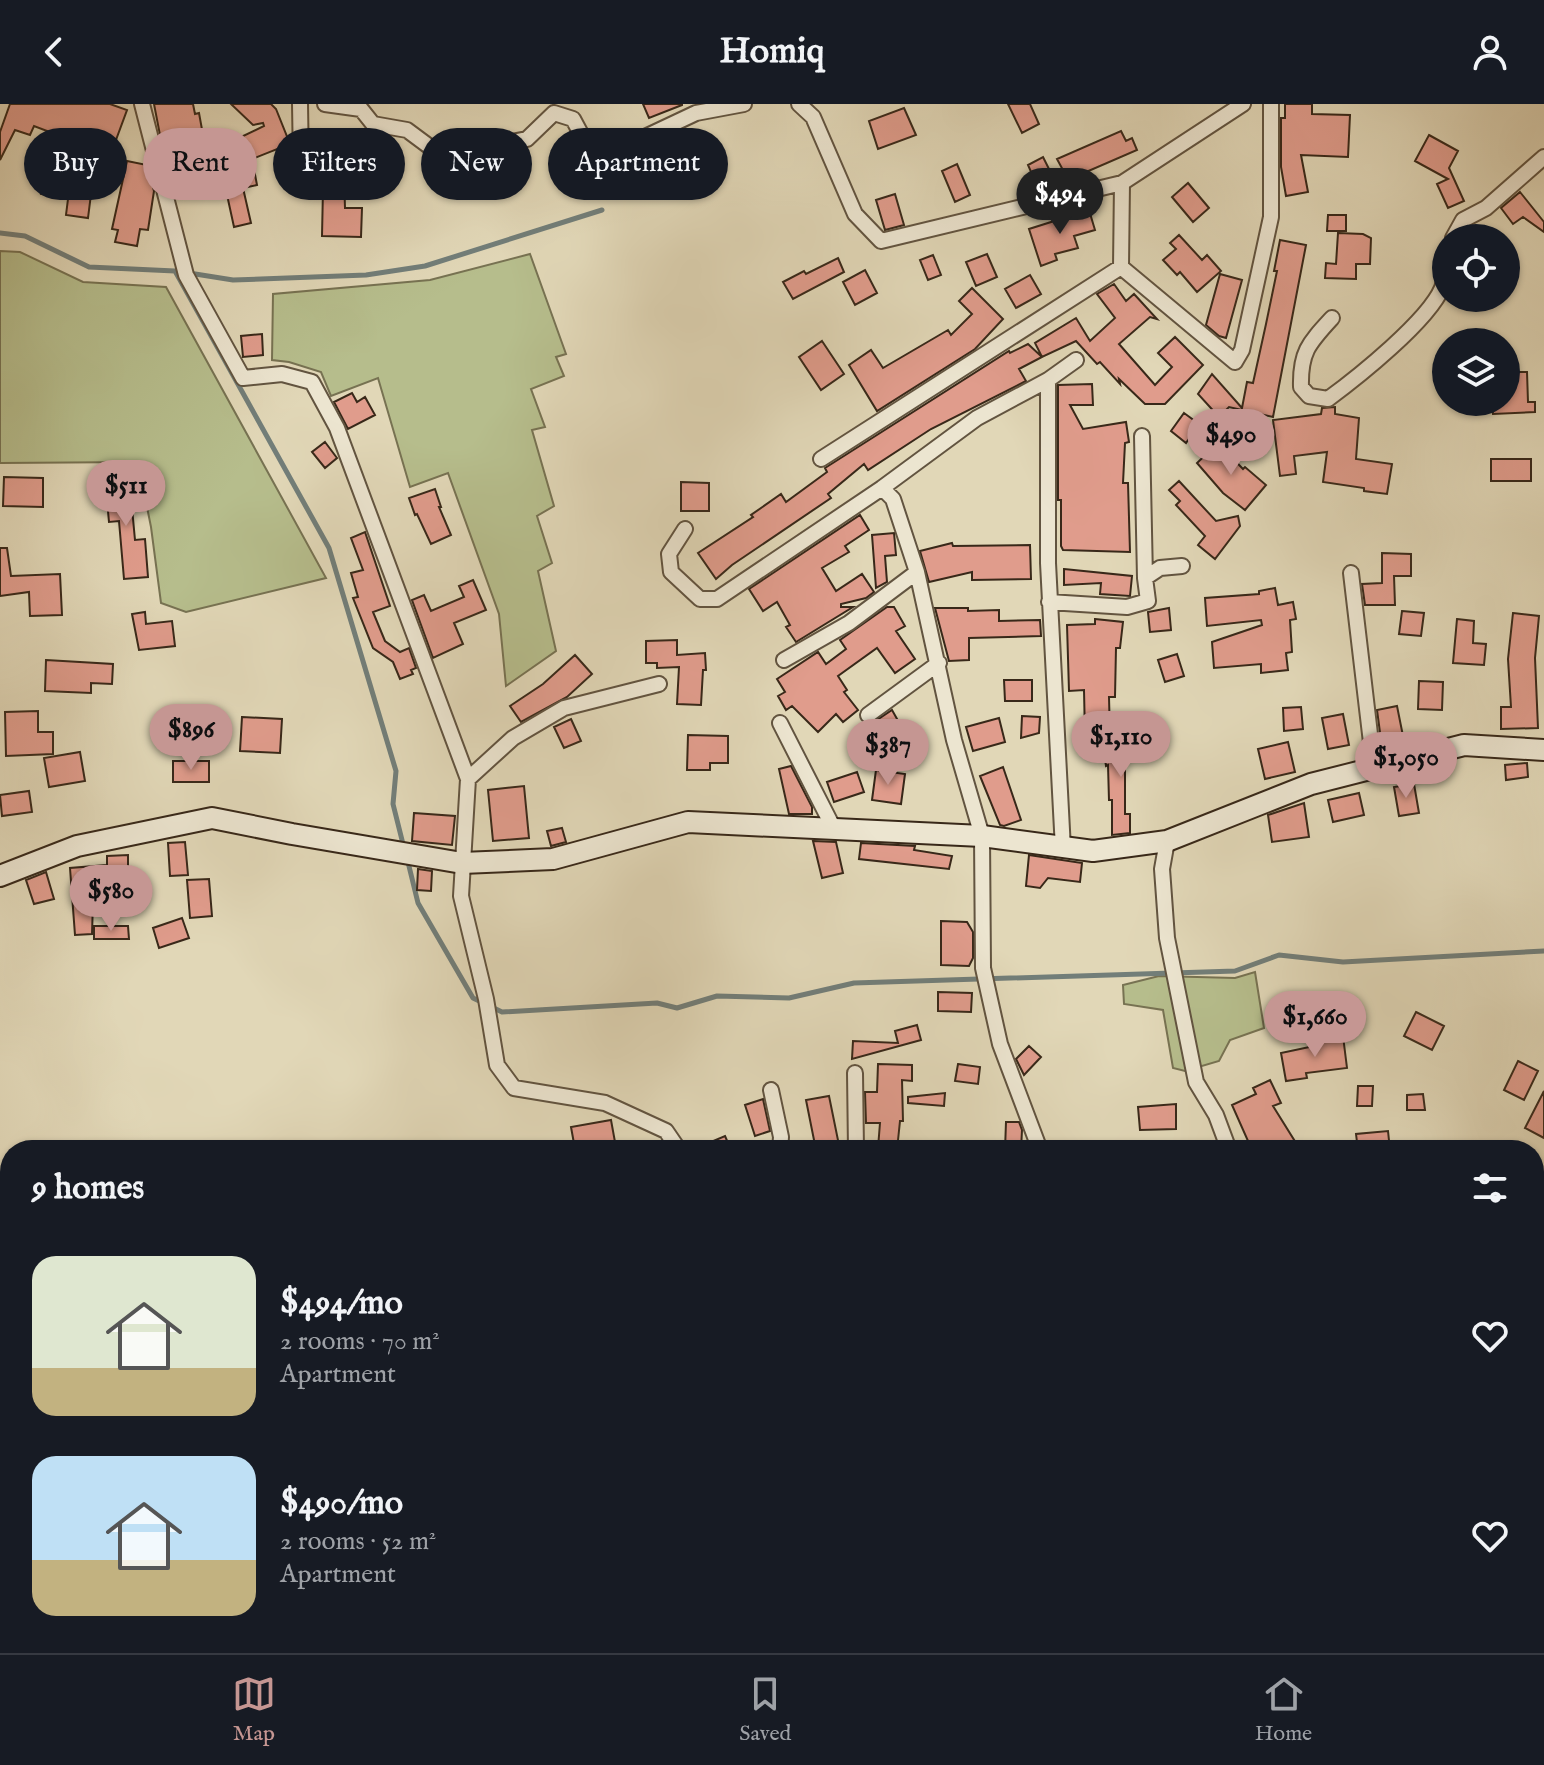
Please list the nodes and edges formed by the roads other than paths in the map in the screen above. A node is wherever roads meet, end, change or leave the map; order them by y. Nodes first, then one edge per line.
1 (142, 104) edge
2 (325, 104) edge
3 (744, 104) edge
4 (799, 104) edge
5 (1243, 104) edge
6 (1271, 104) edge
7 (305, 105) edge
8 (303, 128) edge
9 (1544, 157) edge
10 (1122, 183) junction
11 (1461, 224) edge
12 (1121, 267) junction
13 (1432, 303) edge
14 (1332, 318) dead end
15 (1076, 360) dead end
16 (1048, 380) junction
17 (1142, 436) dead end
18 (821, 459) dead end
19 (882, 488) junction
20 (685, 529) dead end
21 (1182, 566) dead end
22 (917, 572) junction
23 (1351, 573) dead end
24 (1145, 578) junction
25 (1049, 602) junction
26 (784, 660) dead end
27 (939, 663) junction
28 (659, 684) dead end
29 (868, 715) dead end
30 (780, 723) dead end
31 (1544, 750) edge
32 (1374, 768) junction
33 (468, 779) junction
34 (833, 827) junction
35 (982, 836) junction
36 (1167, 841) junction
37 (1063, 849) junction
38 (462, 863) junction
39 (0, 876) edge
40 (855, 1073) dead end
41 (771, 1090) dead end
42 (672, 1140) edge
43 (781, 1140) edge
44 (856, 1140) edge
45 (1036, 1140) edge
46 (1225, 1140) edge

1 - 33 street
2 - 3 street
4 - 10 street
5 - 10 street
6 - 12 street
7 - 8 street
9 - 11 street
10 - 12 street
12 - 18 street
13 - 14 street
15 - 16 street
16 - 19 street
16 - 25 street
17 - 24 street
19 - 20 street
19 - 22 street
21 - 24 street
22 - 26 street
22 - 27 street
23 - 32 street
24 - 25 street
25 - 37 street
27 - 29 street
27 - 35 street
28 - 33 street
30 - 34 street
31 - 32 street
32 - 36 street
33 - 38 street
34 - 35 street
34 - 38 street
35 - 37 street
35 - 45 street
36 - 37 street
36 - 46 street
38 - 39 street
38 - 42 street
40 - 44 street
41 - 43 street

